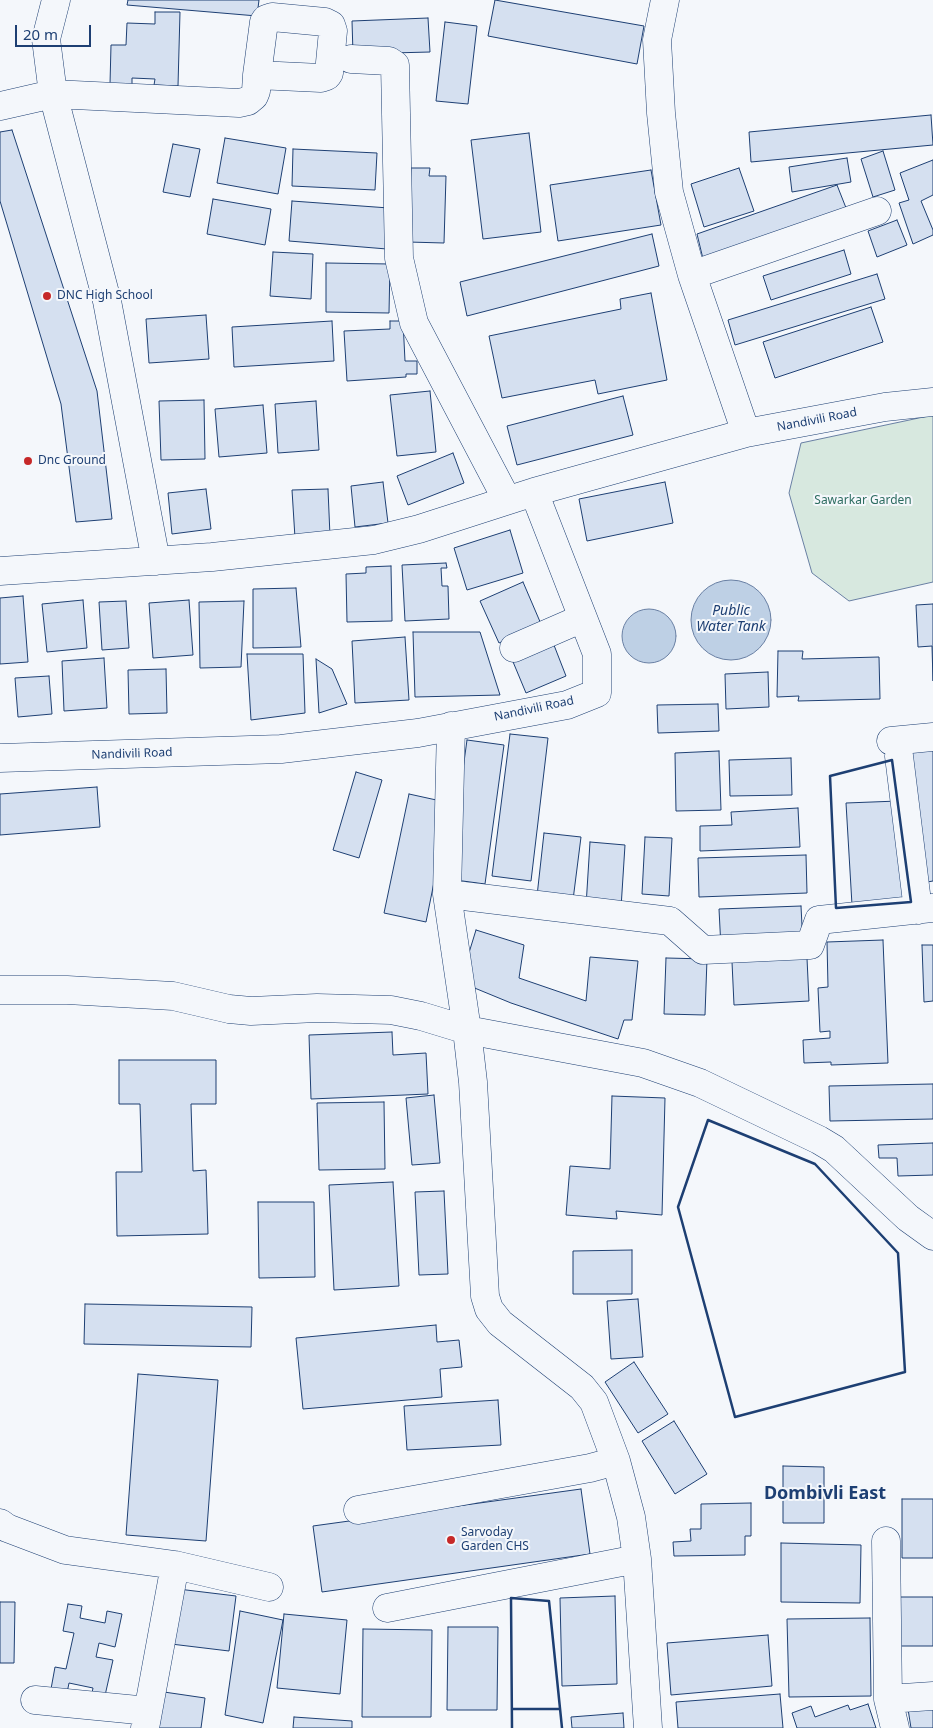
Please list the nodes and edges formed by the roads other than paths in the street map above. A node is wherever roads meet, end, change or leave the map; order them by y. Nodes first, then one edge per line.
1 (56, 0) edge
2 (665, 0) edge
3 (351, 59) dead end
4 (258, 75) dead end
5 (53, 94) junction
6 (0, 106) edge
7 (877, 211) dead end
8 (692, 275) junction
9 (933, 402) edge
10 (746, 433) junction
11 (534, 492) junction
12 (507, 500) junction
13 (156, 561) junction
14 (0, 571) edge
15 (583, 618) junction
16 (514, 648) dead end
17 (450, 726) junction
18 (933, 737) edge
19 (0, 758) edge
20 (447, 894) junction
21 (925, 899) edge
22 (0, 990) edge
23 (468, 1030) junction
24 (933, 1236) edge
25 (616, 1461) junction
26 (358, 1510) dead end
27 (0, 1523) edge
28 (886, 1541) dead end
29 (636, 1559) junction
30 (175, 1564) junction
31 (269, 1587) dead end
32 (387, 1608) dead end
33 (933, 1696) edge
34 (888, 1699) junction
35 (35, 1700) dead end
36 (146, 1719) edge
37 (648, 1728) edge
38 (895, 1728) edge

1 - 5 street
2 - 8 street
3 - 12 street
4 - 5 street
5 - 6 street
5 - 13 street
7 - 8 street
8 - 10 street
9 - 10 street, Nandivili Road
10 - 11 street, Nandivili Road
11 - 12 street
11 - 15 street, Nandivili Road
12 - 13 street
13 - 14 street
15 - 16 street
15 - 17 street, Nandivili Road
17 - 19 street, Nandivili Road
17 - 20 street
18 - 21 street
20 - 21 street
20 - 23 street
22 - 23 street
23 - 24 street
23 - 25 street
25 - 26 street
25 - 29 street
27 - 30 street
28 - 34 street
29 - 32 street
29 - 37 street
30 - 31 street
30 - 36 street
33 - 34 street
34 - 38 street
35 - 36 street

